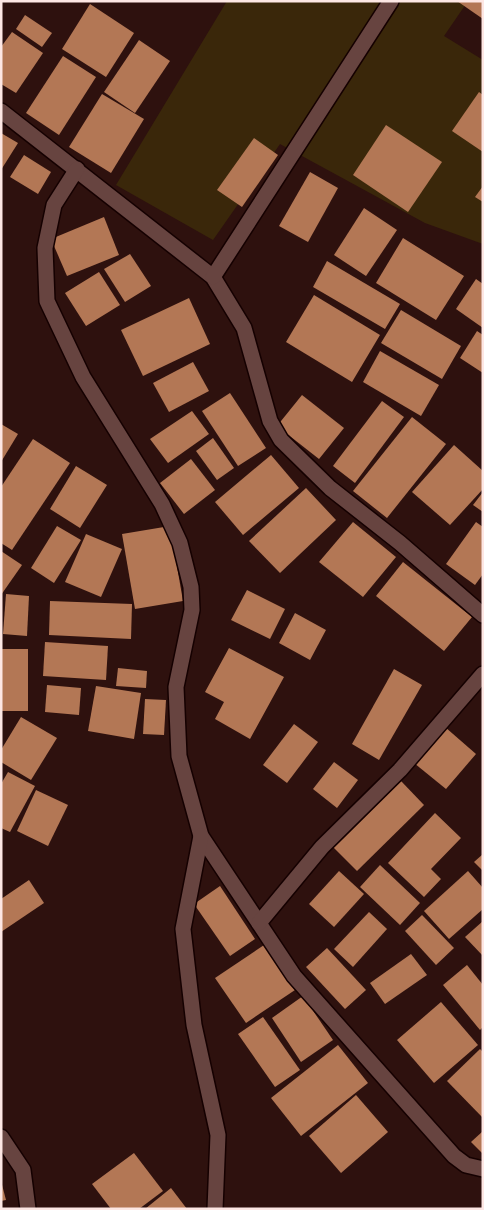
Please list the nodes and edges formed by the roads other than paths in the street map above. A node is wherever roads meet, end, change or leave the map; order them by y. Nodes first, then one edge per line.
1 (392, 1) edge
2 (1, 111) edge
3 (77, 169) junction
4 (213, 277) junction
5 (483, 614) edge
6 (483, 674) edge
7 (201, 836) junction
8 (259, 923) junction
9 (1, 1137) edge
10 (483, 1169) edge
11 (28, 1209) edge
12 (215, 1209) edge

1 - 4 street
2 - 3 street
3 - 4 street
3 - 7 street
4 - 5 street
6 - 8 street
7 - 8 street
7 - 12 street
8 - 10 street
9 - 11 street

